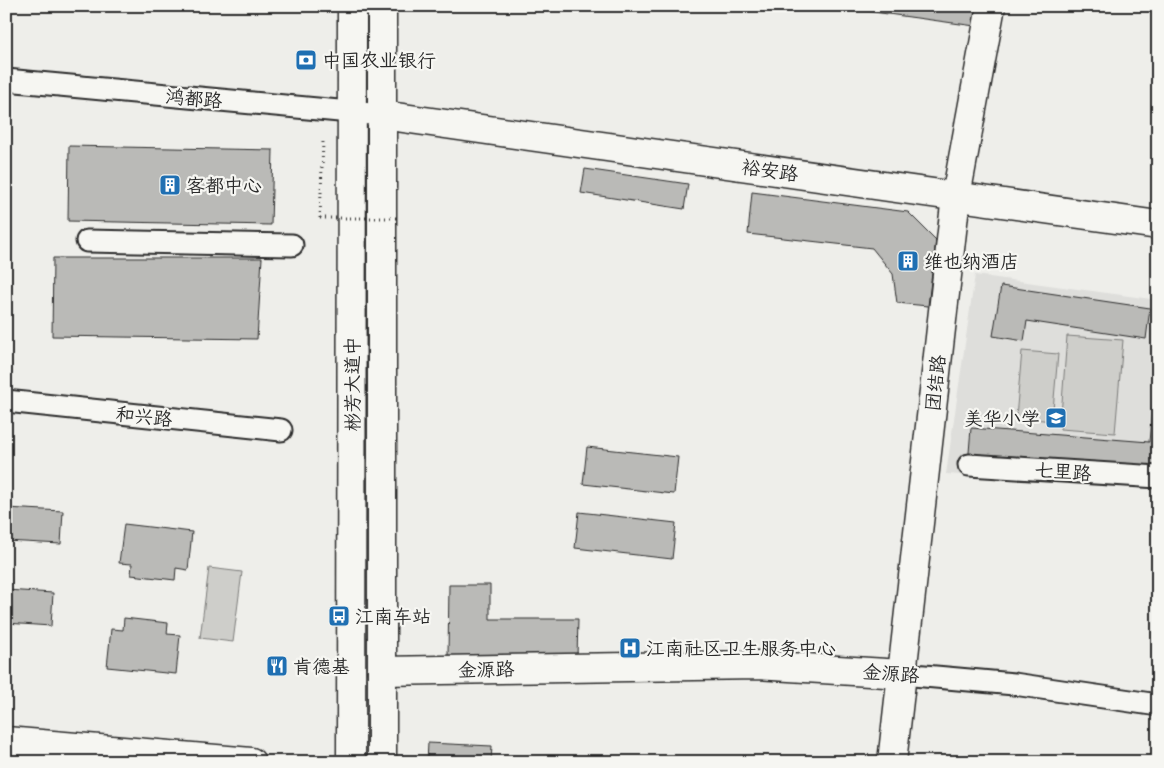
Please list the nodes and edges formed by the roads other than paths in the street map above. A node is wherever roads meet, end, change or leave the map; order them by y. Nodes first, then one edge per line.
1 (352, 6) edge
2 (382, 6) edge
3 (991, 6) edge
4 (6, 80) edge
5 (382, 115) junction
6 (956, 196) junction
7 (1158, 225) edge
8 (87, 241) dead end
9 (292, 245) dead end
10 (6, 401) edge
11 (281, 430) dead end
12 (969, 465) dead end
13 (1158, 477) edge
14 (382, 671) junction
15 (902, 674) junction
16 (1158, 705) edge
17 (6, 741) edge
18 (251, 762) edge
19 (351, 762) edge
20 (382, 762) edge
21 (892, 762) edge

1 - 19 street, 彬芳大道中
2 - 5 street, 彬芳大道中
3 - 6 street, 团结路
4 - 5 street, 鸿都路
5 - 6 street, 裕安路
5 - 14 street, 彬芳大道中
6 - 7 street, 裕安路
6 - 15 street, 团结路
8 - 9 street
10 - 11 street, 和兴路
12 - 13 street, 七里路
14 - 15 street, 金源路
14 - 20 street, 彬芳大道中
15 - 16 street, 金源路
15 - 21 street, 团结路
17 - 18 street

